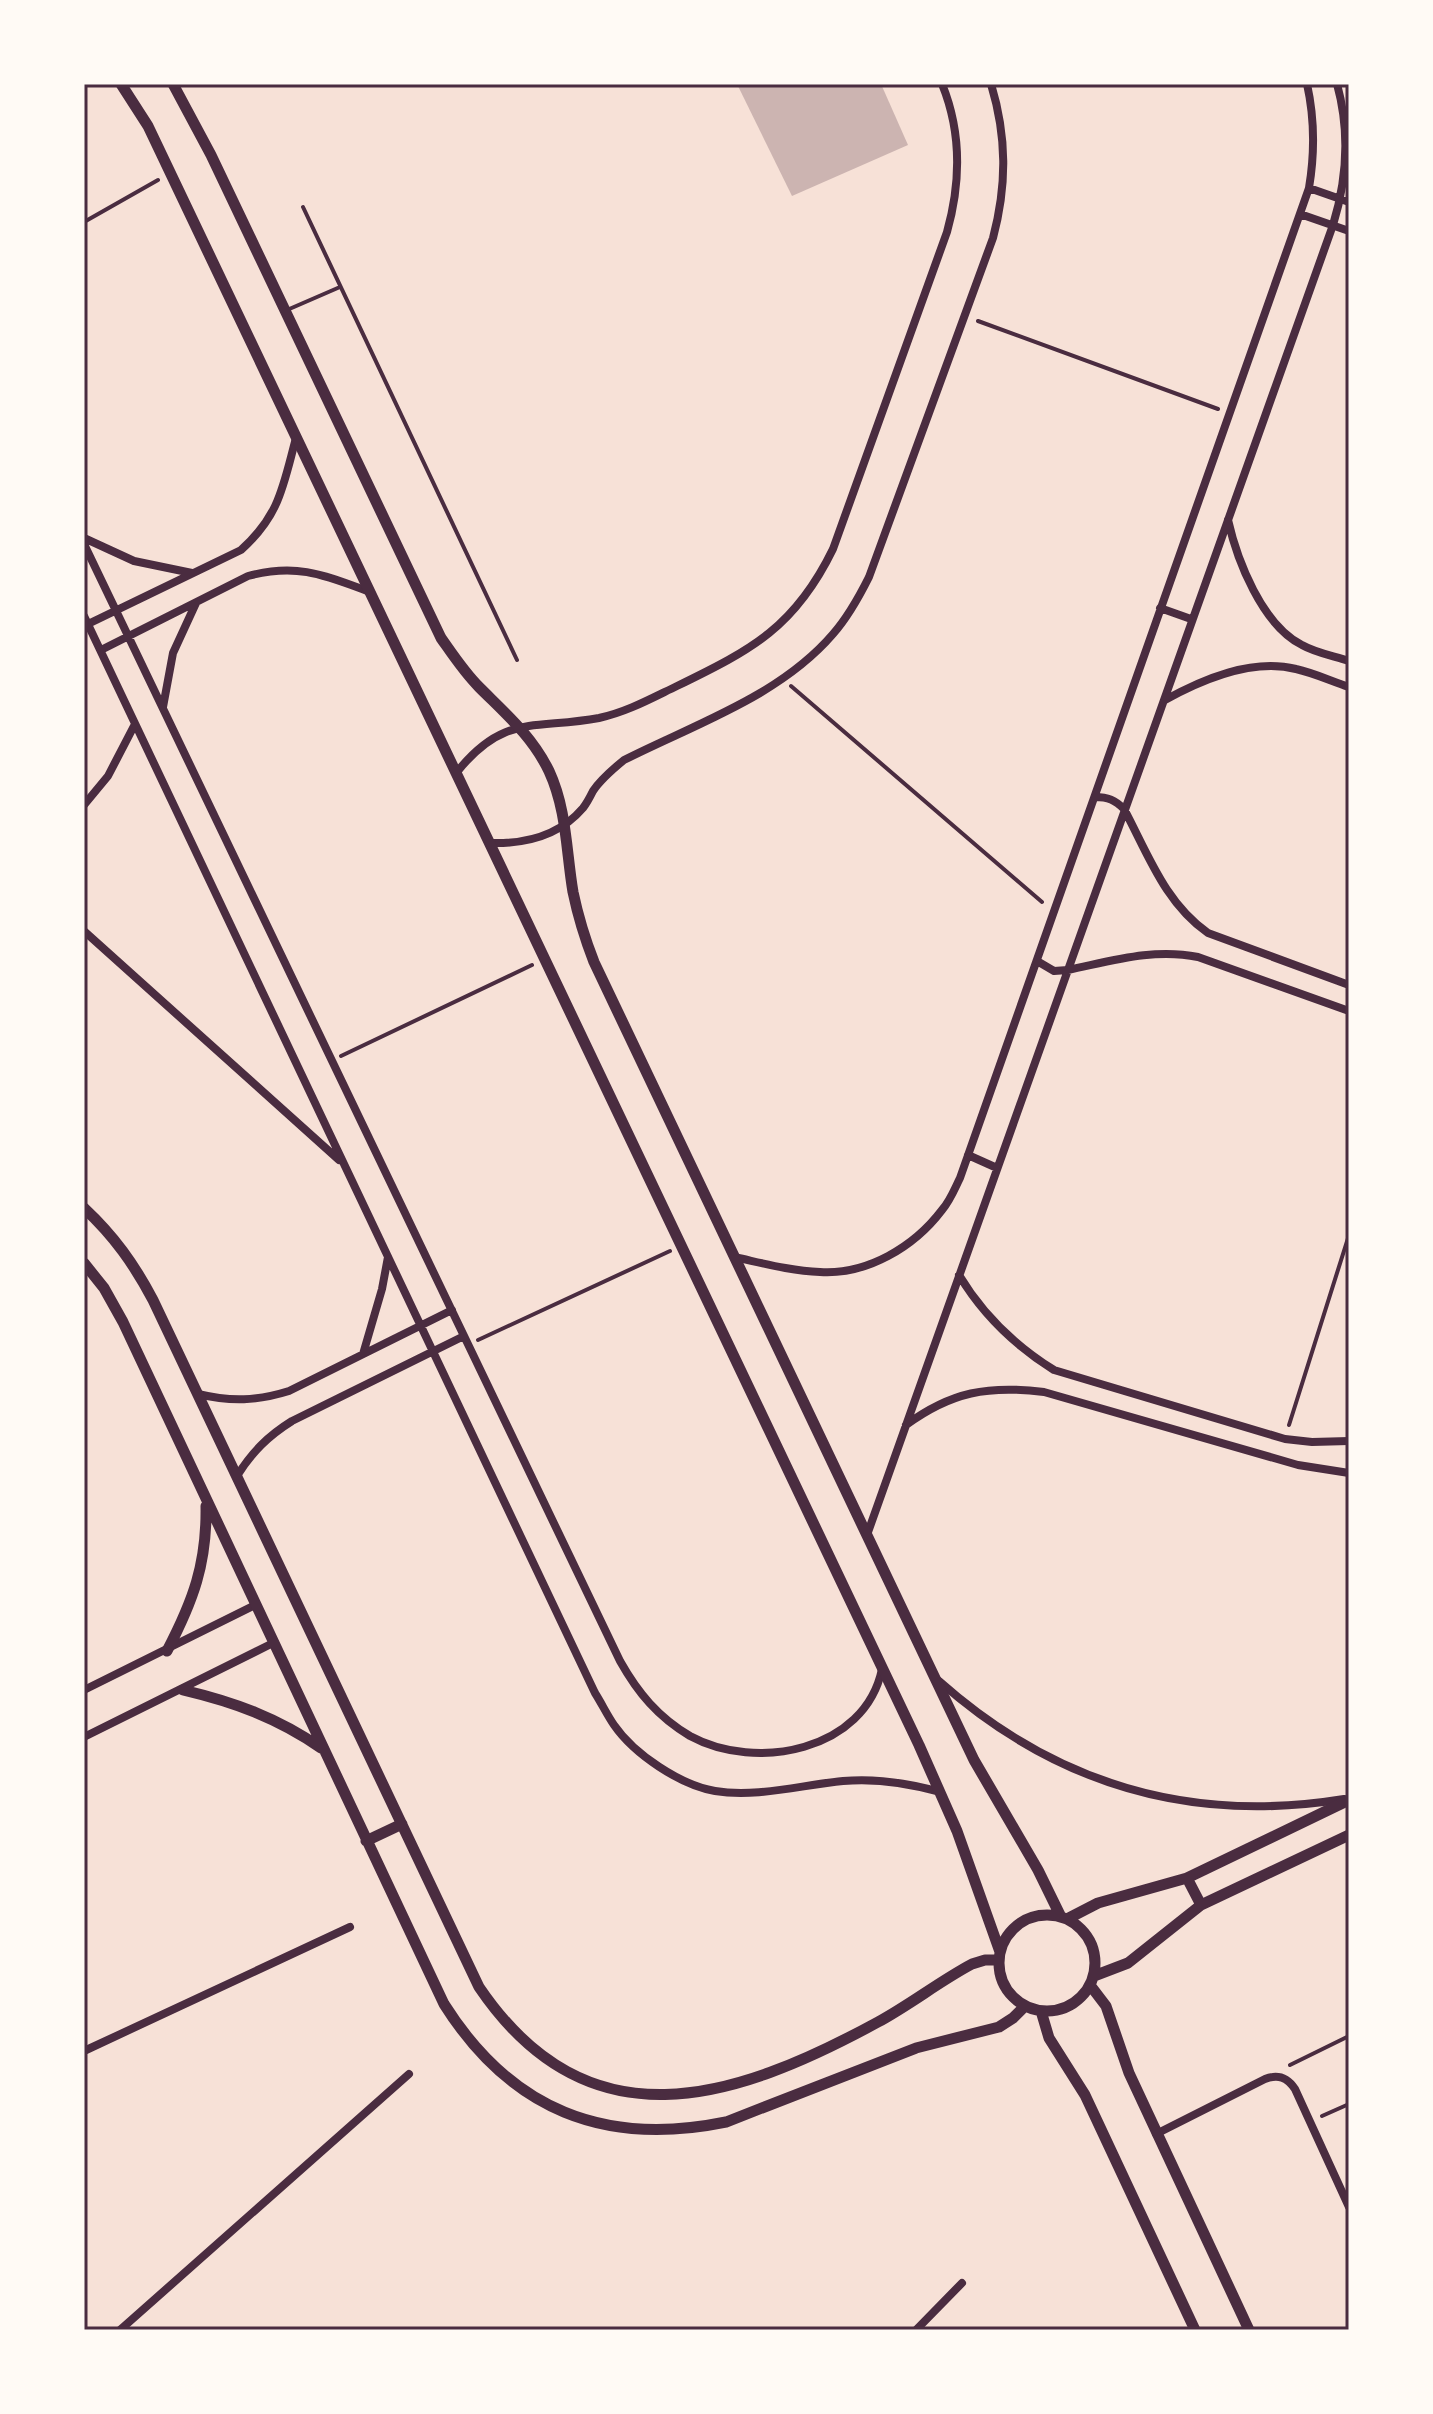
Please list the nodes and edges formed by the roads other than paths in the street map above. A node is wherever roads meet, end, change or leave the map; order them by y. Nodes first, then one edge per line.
1 (121, 84) edge
2 (173, 84) edge
3 (942, 84) edge
4 (991, 84) edge
5 (1307, 84) edge
6 (1337, 84) edge
7 (1347, 131) edge
8 (1309, 188) junction
9 (1345, 201) edge
10 (303, 207) dead end
11 (1300, 214) junction
12 (1333, 225) junction
13 (1349, 231) edge
14 (340, 287) junction
15 (285, 311) junction
16 (296, 437) junction
17 (1228, 517) junction
18 (84, 541) edge
19 (192, 573) junction
20 (371, 593) junction
21 (196, 603) junction
22 (1160, 608) junction
23 (116, 611) junction
24 (1191, 619) junction
25 (86, 620) edge
26 (128, 636) junction
27 (101, 650) junction
28 (517, 660) dead end
29 (1349, 661) edge
30 (1349, 687) edge
31 (1164, 700) junction
32 (162, 707) junction
33 (135, 724) junction
34 (520, 727) junction
35 (457, 772) junction
36 (1095, 797) junction
37 (84, 805) edge
38 (1124, 809) junction
39 (565, 824) junction
40 (491, 843) junction
41 (84, 931) edge
42 (1037, 961) junction
43 (1068, 970) junction
44 (1349, 985) edge
45 (1349, 1011) edge
46 (968, 1155) junction
47 (345, 1165) junction
48 (997, 1168) junction
49 (84, 1208) edge
50 (388, 1256) junction
51 (734, 1257) junction
52 (84, 1263) edge
53 (959, 1275) junction
54 (452, 1310) junction
55 (421, 1326) junction
56 (466, 1340) junction
57 (433, 1351) junction
58 (363, 1354) junction
59 (198, 1394) junction
60 (905, 1425) junction
61 (1349, 1441) edge
62 (1349, 1473) edge
63 (237, 1476) junction
64 (206, 1502) junction
65 (867, 1535) junction
66 (255, 1605) junction
67 (273, 1643) junction
68 (167, 1651) junction
69 (883, 1669) junction
70 (934, 1677) junction
71 (84, 1690) edge
72 (183, 1690) junction
73 (84, 1737) edge
74 (323, 1749) junction
75 (940, 1792) junction
76 (1349, 1799) edge
77 (402, 1824) junction
78 (1349, 1835) edge
79 (366, 1841) junction
80 (1187, 1878) junction
81 (1201, 1905) junction
82 (1064, 1918) junction
83 (350, 1927) dead end
84 (1000, 1956) junction
85 (1092, 1980) junction
86 (1025, 2006) junction
87 (1041, 2011) junction
88 (84, 2051) edge
89 (409, 2074) dead end
90 (1156, 2134) junction
91 (1349, 2207) edge
92 (962, 2283) dead end
93 (120, 2330) edge
94 (916, 2330) edge
95 (1195, 2330) edge
96 (1249, 2330) edge

1 - 16 street
2 - 15 street
3 - 34 street
4 - 39 street
5 - 8 street
6 - 7 street
7 - 9 street
8 - 9 street
8 - 11 street
9 - 12 street
10 - 14 lane
11 - 12 street
11 - 22 street
12 - 13 street
12 - 17 street
14 - 15 lane
14 - 28 lane
15 - 34 street
16 - 19 street
16 - 20 street
17 - 24 street
17 - 29 street
18 - 19 street
18 - 23 street
19 - 23 street
20 - 21 street
20 - 35 street
21 - 26 street
21 - 32 street
22 - 24 street
22 - 36 street
23 - 25 street
23 - 26 street
24 - 31 street
25 - 27 street
26 - 27 street
26 - 32 street
27 - 33 street
30 - 31 street
31 - 38 street
32 - 54 street
33 - 37 street
33 - 47 street
34 - 35 street
34 - 39 street
35 - 40 street
36 - 38 street
36 - 42 street
38 - 43 street
38 - 44 street
39 - 40 street
39 - 51 street
40 - 69 street
41 - 47 street
42 - 43 street
42 - 46 street
43 - 45 street
43 - 48 street
46 - 48 street
46 - 51 street
47 - 50 street
48 - 53 street
49 - 59 street
50 - 55 street
50 - 58 street
51 - 65 street
52 - 64 street
53 - 60 street
53 - 61 street
54 - 55 street
54 - 56 street
55 - 57 street
55 - 58 street
56 - 57 street
56 - 69 street
57 - 63 street
57 - 75 street
58 - 59 street
59 - 63 street
60 - 62 street
60 - 65 street
63 - 77 street
64 - 66 street
64 - 68 street
65 - 70 street
66 - 67 street
66 - 68 street
67 - 72 street
67 - 74 street
68 - 71 street
69 - 75 street
70 - 76 street
70 - 82 street
72 - 73 street
72 - 74 street
74 - 79 street
75 - 84 street
76 - 80 street
77 - 79 street
77 - 84 street
78 - 81 street
79 - 86 street
80 - 81 street
80 - 82 street
81 - 85 street
82 - 84 street
82 - 85 street
83 - 88 street
84 - 86 street
85 - 87 street
85 - 90 street
86 - 87 street
87 - 95 street
89 - 93 street
90 - 91 street
90 - 96 street
92 - 94 street

